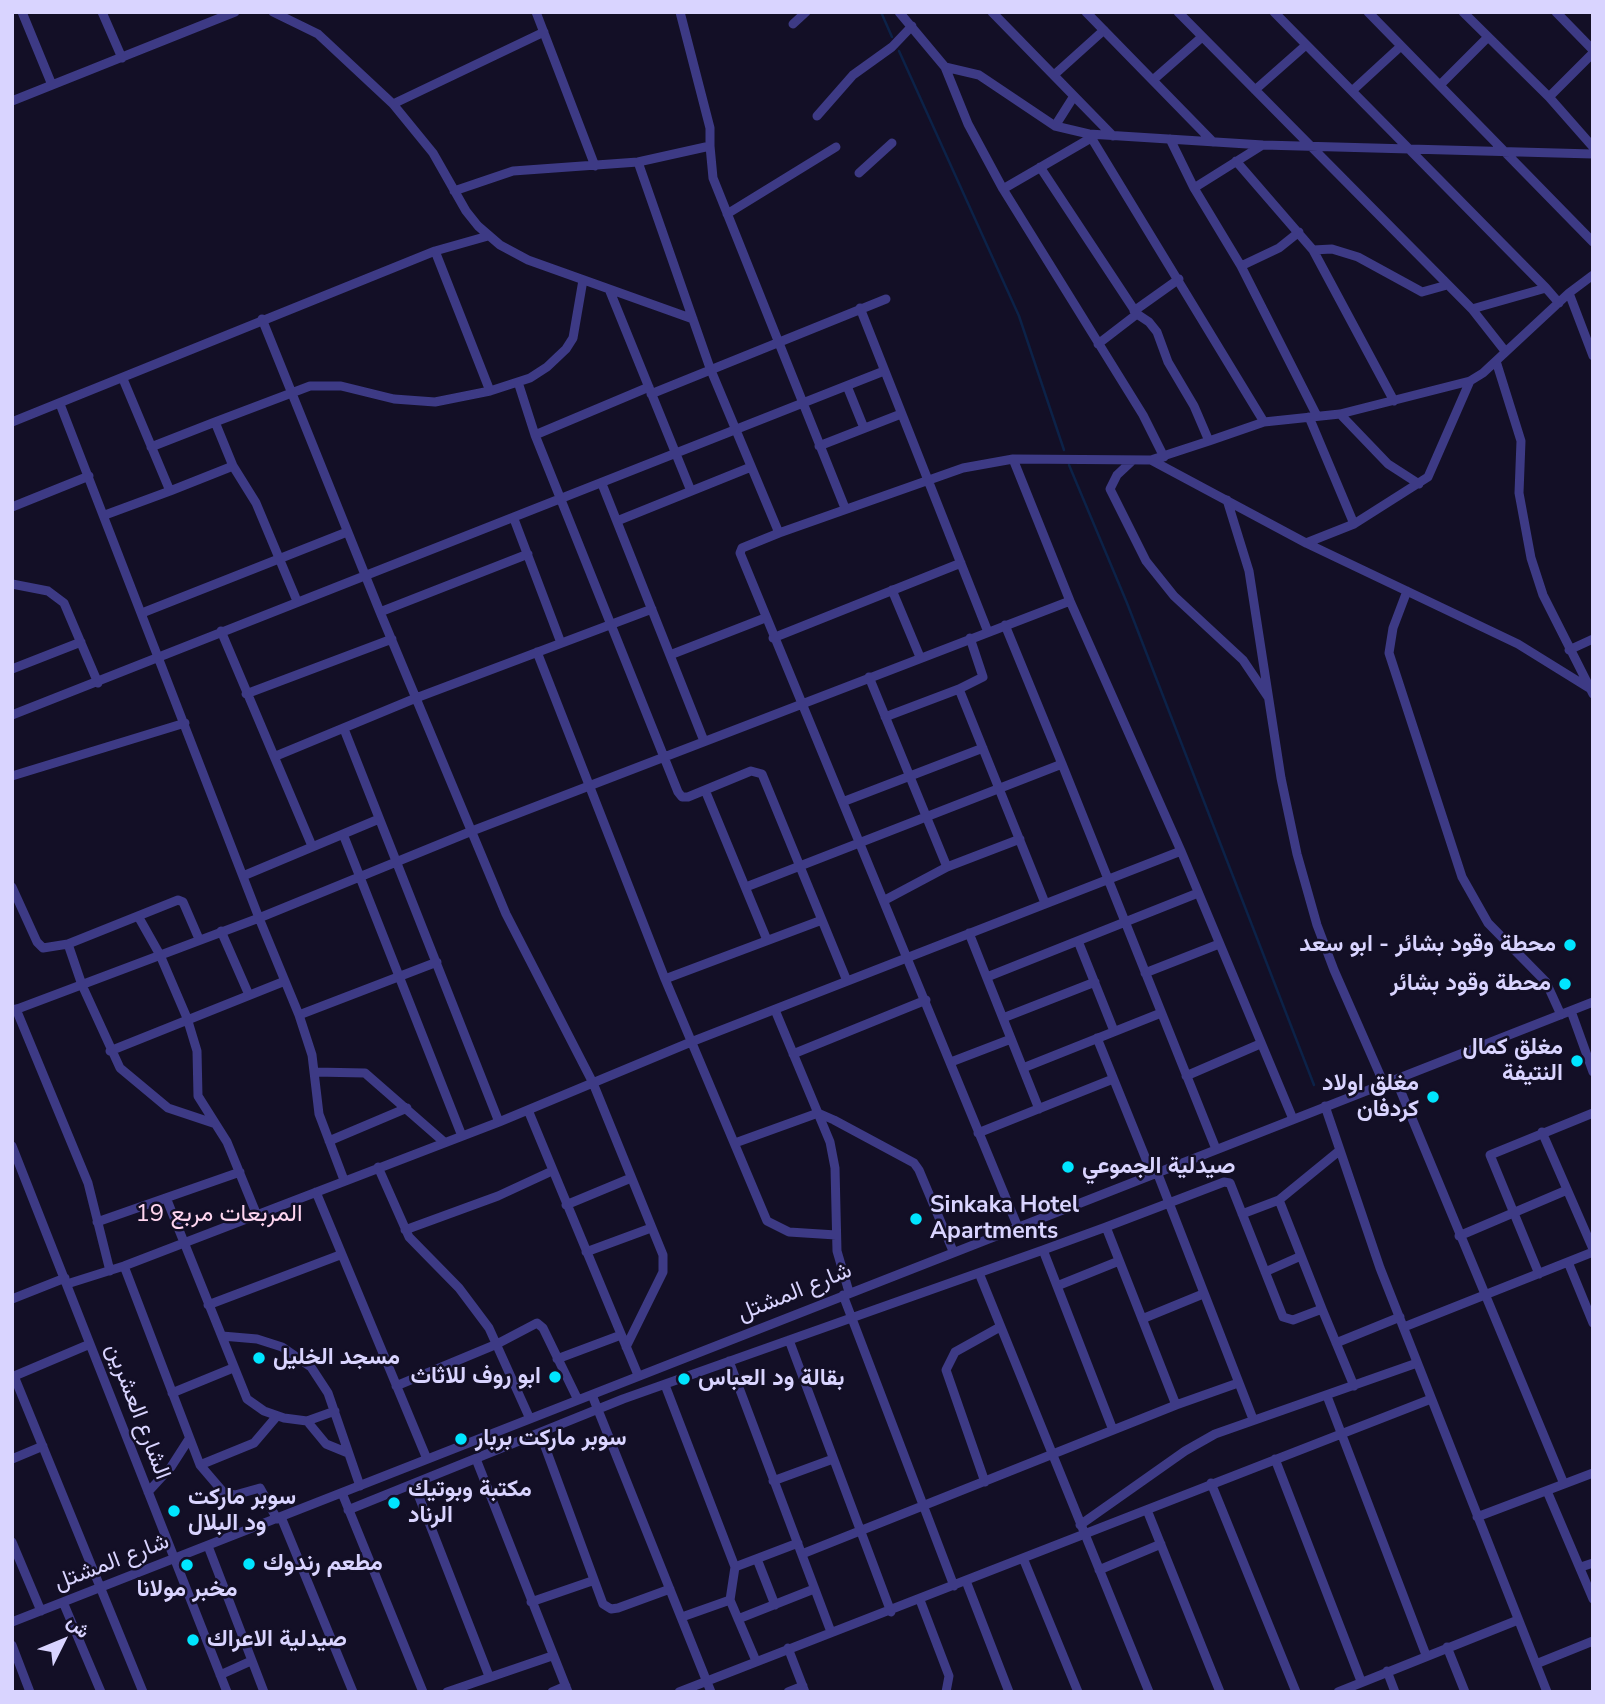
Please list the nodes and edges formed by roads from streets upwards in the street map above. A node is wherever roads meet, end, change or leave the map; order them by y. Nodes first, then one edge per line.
1 (22, 12) edge
2 (102, 12) edge
3 (235, 12) edge
4 (273, 12) edge
5 (536, 12) edge
6 (680, 12) edge
7 (806, 12) edge
8 (899, 12) edge
9 (992, 12) edge
10 (1086, 12) edge
11 (1178, 12) edge
12 (1274, 12) edge
13 (1556, 12) edge
14 (1465, 13) edge
15 (1373, 14) edge
16 (793, 24) dead end
17 (912, 26) junction
18 (1104, 30) junction
19 (544, 32) junction
20 (1202, 37) junction
21 (1488, 37) junction
22 (1306, 45) junction
23 (1401, 46) junction
24 (1593, 51) edge
25 (122, 58) junction
26 (945, 67) junction
27 (1054, 75) junction
28 (1153, 80) junction
29 (52, 85) junction
30 (1440, 85) junction
31 (1255, 90) junction
32 (1352, 91) junction
33 (1074, 96) junction
34 (1549, 97) junction
35 (12, 101) edge
36 (393, 104) junction
37 (817, 116) dead end
38 (1055, 126) junction
39 (1090, 136) junction
40 (1113, 136) junction
41 (1170, 139) junction
42 (1213, 142) junction
43 (892, 143) dead end
44 (1263, 145) junction
45 (710, 146) junction
46 (1311, 146) junction
47 (1593, 147) edge
48 (836, 148) dead end
49 (1409, 150) junction
50 (1506, 153) junction
51 (1593, 154) edge
52 (1236, 161) junction
53 (638, 162) junction
54 (595, 166) junction
55 (1040, 167) junction
56 (859, 173) dead end
57 (1194, 188) junction
58 (1003, 189) junction
59 (454, 191) junction
60 (727, 214) junction
61 (1299, 232) junction
62 (488, 236) junction
63 (1593, 242) edge
64 (1313, 250) junction
65 (435, 251) junction
66 (1241, 266) junction
67 (1593, 275) edge
68 (1179, 279) junction
69 (583, 280) junction
70 (1447, 285) junction
71 (1546, 288) junction
72 (609, 289) junction
73 (1569, 293) junction
74 (886, 299) dead end
75 (1559, 303) junction
76 (860, 308) junction
77 (1472, 309) junction
78 (1135, 313) junction
79 (262, 319) junction
80 (693, 319) junction
81 (776, 342) junction
82 (1098, 344) junction
83 (1505, 351) junction
84 (1593, 356) edge
85 (1496, 360) junction
86 (710, 368) junction
87 (884, 371) junction
88 (123, 379) junction
89 (1470, 381) junction
90 (518, 382) junction
91 (847, 386) junction
92 (650, 390) junction
93 (490, 391) junction
94 (292, 392) junction
95 (1394, 401) junction
96 (60, 404) junction
97 (801, 404) junction
98 (901, 414) junction
99 (1340, 414) junction
100 (1313, 417) junction
101 (12, 422) edge
102 (215, 422) junction
103 (1264, 422) junction
104 (864, 428) junction
105 (735, 431) junction
106 (536, 435) junction
107 (1209, 441) junction
108 (819, 446) junction
109 (151, 447) junction
110 (676, 455) junction
111 (1164, 457) junction
112 (1013, 459) junction
113 (1133, 460) junction
114 (1151, 460) junction
115 (233, 466) junction
116 (751, 467) junction
117 (89, 476) junction
118 (928, 480) junction
119 (602, 484) junction
120 (1419, 484) junction
121 (170, 491) junction
122 (691, 491) junction
123 (562, 499) junction
124 (1227, 500) junction
125 (12, 507) edge
126 (845, 508) junction
127 (105, 515) junction
128 (514, 519) junction
129 (617, 521) junction
130 (1354, 524) junction
131 (347, 531) junction
132 (779, 533) junction
133 (1306, 543) junction
134 (528, 554) junction
135 (279, 558) junction
136 (961, 563) junction
137 (365, 574) junction
138 (12, 584) edge
139 (892, 590) junction
140 (1407, 591) junction
141 (297, 601) junction
142 (1070, 601) junction
143 (652, 610) junction
144 (380, 612) junction
145 (142, 613) junction
146 (765, 618) junction
147 (613, 624) junction
148 (1005, 625) junction
149 (221, 632) junction
150 (988, 632) junction
151 (773, 638) junction
152 (970, 638) junction
153 (392, 639) junction
154 (1593, 639) edge
155 (81, 642) junction
156 (561, 643) junction
157 (1569, 650) junction
158 (537, 652) junction
159 (670, 655) junction
160 (159, 657) junction
161 (920, 657) junction
162 (12, 668) edge
163 (869, 677) junction
164 (98, 682) junction
165 (959, 689) junction
166 (1591, 691) edge
167 (246, 694) junction
168 (416, 698) junction
169 (1271, 702) junction
170 (800, 704) junction
171 (12, 715) edge
172 (886, 717) junction
173 (185, 723) junction
174 (344, 729) junction
175 (704, 741) junction
176 (983, 748) junction
177 (276, 756) junction
178 (664, 756) junction
179 (1062, 764) junction
180 (12, 776) edge
181 (911, 776) junction
182 (589, 785) junction
183 (1000, 789) junction
184 (705, 790) junction
185 (845, 802) junction
186 (927, 816) junction
187 (380, 819) junction
188 (472, 831) junction
189 (343, 834) junction
190 (1020, 839) junction
191 (861, 841) junction
192 (312, 846) junction
193 (1181, 851) junction
194 (397, 862) junction
195 (800, 865) junction
196 (947, 867) junction
197 (243, 876) junction
198 (360, 876) junction
199 (1107, 879) junction
200 (12, 887) edge
201 (746, 887) junction
202 (1198, 893) junction
203 (885, 900) junction
204 (1045, 903) junction
205 (138, 916) junction
206 (258, 918) junction
207 (822, 920) junction
208 (1124, 922) junction
209 (221, 931) junction
210 (970, 933) junction
211 (199, 939) junction
212 (767, 940) junction
213 (1078, 941) junction
214 (68, 944) junction
215 (1219, 944) junction
216 (160, 954) junction
217 (908, 956) junction
218 (437, 962) junction
219 (1145, 972) junction
220 (400, 976) junction
221 (987, 977) junction
222 (665, 979) junction
223 (285, 981) junction
224 (846, 981) junction
225 (1095, 982) junction
226 (82, 985) junction
227 (249, 995) junction
228 (926, 1000) junction
229 (1593, 1002) edge
230 (14, 1010) edge
231 (775, 1010) junction
232 (1572, 1011) junction
233 (1161, 1013) junction
234 (299, 1015) junction
235 (1561, 1015) junction
236 (187, 1018) junction
237 (1003, 1018) junction
238 (1114, 1031) junction
239 (1097, 1038) junction
240 (1011, 1039) junction
241 (691, 1042) junction
242 (1260, 1044) junction
243 (110, 1051) junction
244 (793, 1054) junction
245 (951, 1062) junction
246 (1023, 1068) junction
247 (315, 1072) junction
248 (1593, 1073) edge
249 (1186, 1076) junction
250 (1114, 1079) junction
251 (1396, 1080) junction
252 (593, 1083) junction
253 (1384, 1084) junction
254 (1325, 1106) junction
255 (407, 1108) junction
256 (1039, 1109) junction
257 (528, 1110) junction
258 (818, 1113) junction
259 (1593, 1113) edge
260 (1293, 1119) junction
261 (499, 1122) junction
262 (215, 1124) junction
263 (1542, 1132) junction
264 (978, 1133) junction
265 (462, 1136) junction
266 (329, 1141) junction
267 (444, 1142) junction
268 (734, 1143) junction
269 (12, 1146) edge
270 (1216, 1149) junction
271 (1339, 1150) junction
272 (378, 1167) junction
273 (552, 1171) junction
274 (240, 1172) junction
275 (1154, 1173) junction
276 (631, 1178) junction
277 (344, 1180) junction
278 (1567, 1190) junction
279 (316, 1192) junction
280 (167, 1200) junction
281 (1279, 1200) junction
282 (1169, 1203) junction
283 (566, 1205) junction
284 (256, 1213) junction
285 (1513, 1213) junction
286 (1242, 1214) junction
287 (97, 1222) junction
288 (1017, 1225) junction
289 (1106, 1227) junction
290 (651, 1228) junction
291 (404, 1230) junction
292 (836, 1234) junction
293 (1460, 1236) junction
294 (184, 1242) junction
295 (1043, 1250) junction
296 (953, 1251) junction
297 (1593, 1251) edge
298 (586, 1252) junction
299 (340, 1255) junction
300 (1301, 1256) junction
301 (1119, 1261) junction
302 (1568, 1262) junction
303 (124, 1266) junction
304 (110, 1270) junction
305 (1265, 1272) junction
306 (979, 1273) junction
307 (1539, 1274) junction
308 (66, 1281) junction
309 (1057, 1286) junction
310 (846, 1293) junction
311 (1203, 1294) junction
312 (1484, 1296) junction
313 (12, 1299) edge
314 (208, 1305) junction
315 (1322, 1309) junction
316 (1400, 1317) junction
317 (853, 1318) junction
318 (1142, 1319) junction
319 (1593, 1323) edge
320 (1000, 1327) junction
321 (1404, 1327) junction
322 (621, 1335) junction
323 (222, 1336) junction
324 (789, 1340) junction
325 (1336, 1343) junction
326 (90, 1344) junction
327 (497, 1344) junction
328 (626, 1347) junction
329 (557, 1359) junction
330 (729, 1361) junction
331 (1418, 1363) junction
332 (233, 1368) junction
333 (638, 1374) junction
334 (13, 1376) edge
335 (1238, 1383) junction
336 (665, 1385) junction
337 (396, 1386) junction
338 (1354, 1386) junction
339 (172, 1393) junction
340 (592, 1395) junction
341 (1327, 1396) junction
342 (1432, 1399) junction
343 (578, 1400) junction
344 (1176, 1405) junction
345 (599, 1409) junction
346 (335, 1410) junction
347 (277, 1416) junction
348 (530, 1419) junction
349 (1253, 1419) junction
350 (307, 1421) junction
351 (1114, 1430) junction
352 (540, 1433) junction
353 (1342, 1433) junction
354 (189, 1439) junction
355 (43, 1446) junction
356 (348, 1453) junction
357 (1051, 1455) junction
358 (12, 1459) edge
359 (427, 1459) junction
360 (477, 1459) junction
361 (833, 1459) junction
362 (1275, 1459) junction
363 (200, 1465) junction
364 (1593, 1474) edge
365 (773, 1481) junction
366 (985, 1482) junction
367 (1211, 1483) junction
368 (414, 1484) junction
369 (1564, 1485) junction
370 (360, 1486) junction
371 (1547, 1491) junction
372 (148, 1492) junction
373 (342, 1493) junction
374 (924, 1506) junction
375 (348, 1510) junction
376 (1147, 1510) junction
377 (1477, 1517) junction
378 (279, 1518) junction
379 (1080, 1525) junction
380 (859, 1532) junction
381 (1085, 1535) junction
382 (12, 1542) edge
383 (797, 1543) junction
384 (1161, 1544) junction
385 (208, 1546) junction
386 (802, 1554) junction
387 (1023, 1558) junction
388 (757, 1559) junction
389 (175, 1560) junction
390 (1593, 1563) edge
391 (735, 1567) junction
392 (1581, 1567) junction
393 (1100, 1570) junction
394 (592, 1581) junction
395 (966, 1581) junction
396 (954, 1586) junction
397 (102, 1588) junction
398 (670, 1589) junction
399 (814, 1589) junction
400 (1593, 1599) edge
401 (730, 1600) junction
402 (920, 1600) junction
403 (64, 1602) junction
404 (531, 1602) junction
405 (775, 1605) junction
406 (41, 1611) junction
407 (891, 1612) junction
408 (682, 1617) junction
409 (738, 1619) junction
410 (1518, 1620) junction
411 (12, 1622) edge
412 (831, 1632) junction
413 (1593, 1641) edge
414 (12, 1645) edge
415 (1447, 1647) junction
416 (788, 1648) junction
417 (1426, 1655) junction
418 (552, 1656) junction
419 (251, 1661) junction
420 (756, 1661) junction
421 (1536, 1664) junction
422 (1387, 1671) junction
423 (220, 1675) junction
424 (489, 1676) junction
425 (707, 1681) junction
426 (1361, 1681) junction
427 (567, 1689) edge
428 (804, 1689) edge
429 (30, 1692) edge
430 (101, 1692) edge
431 (143, 1692) edge
432 (227, 1692) edge
433 (264, 1692) edge
434 (352, 1692) edge
435 (424, 1692) edge
436 (447, 1692) edge
437 (552, 1692) edge
438 (679, 1692) edge
439 (711, 1692) edge
440 (788, 1692) edge
441 (946, 1692) edge
442 (1009, 1692) edge
443 (1078, 1692) edge
444 (1149, 1692) edge
445 (1220, 1692) edge
446 (1296, 1692) edge
447 (1338, 1692) edge
448 (1395, 1692) edge
449 (1465, 1692) edge
450 (1547, 1692) edge

1 - 29 street
2 - 25 street
3 - 25 street
4 - 36 street
5 - 19 street
6 - 45 street
7 - 16 street
8 - 17 street
9 - 27 street
10 - 18 street
11 - 20 street
12 - 22 street
13 - 24 street
14 - 21 street
15 - 23 street
17 - 26 street
17 - 37 street
18 - 27 street
18 - 28 street
19 - 36 street
19 - 54 street
20 - 28 street
20 - 31 street
21 - 30 street
21 - 34 street
22 - 31 street
22 - 32 street
23 - 30 street
23 - 32 street
24 - 34 street
25 - 29 street
26 - 38 street
26 - 58 street
27 - 33 street
28 - 42 street
29 - 35 street
30 - 50 street
31 - 46 street
32 - 49 street
33 - 38 street
33 - 40 street
34 - 47 street
36 - 59 street
38 - 39 street
39 - 40 street
39 - 55 street
39 - 68 street
40 - 41 street
41 - 42 street
41 - 57 street
42 - 44 street
43 - 56 street
44 - 46 street
44 - 52 street
45 - 53 street
45 - 60 street
46 - 49 street
46 - 70 street
48 - 60 street
49 - 50 street
49 - 71 street
50 - 51 street
50 - 63 street
52 - 57 street
52 - 61 street
53 - 54 street
53 - 80 street
54 - 59 street
55 - 58 street
55 - 78 street
57 - 66 street
58 - 82 street
59 - 62 street
60 - 81 street
61 - 64 street
61 - 66 street
62 - 65 street
62 - 69 street
64 - 70 street
64 - 95 street
65 - 79 street
65 - 93 street
66 - 100 street
67 - 73 street
68 - 78 street
68 - 103 street
69 - 72 street
69 - 90 street
70 - 77 street
71 - 75 street
71 - 77 street
72 - 80 street
72 - 92 street
73 - 75 street
73 - 84 street
74 - 76 street
75 - 83 street
76 - 81 street
76 - 87 street
77 - 83 street
78 - 82 street
78 - 107 street
79 - 88 street
79 - 94 street
80 - 86 street
81 - 86 street
81 - 97 street
82 - 111 street
83 - 85 street
85 - 89 street
85 - 157 street
86 - 92 street
86 - 105 street
87 - 91 street
87 - 98 street
88 - 96 street
88 - 109 street
89 - 95 street
89 - 120 street
90 - 93 street
90 - 106 street
91 - 97 street
91 - 104 street
92 - 106 street
92 - 110 street
93 - 94 street
94 - 102 street
94 - 131 street
95 - 99 street
96 - 101 street
96 - 117 street
97 - 105 street
97 - 108 street
98 - 104 street
98 - 118 street
99 - 100 street
99 - 120 street
100 - 103 street
100 - 130 street
102 - 109 street
102 - 115 street
103 - 107 street
104 - 108 street
105 - 110 street
105 - 116 street
106 - 123 street
107 - 111 street
108 - 126 street
109 - 121 street
110 - 119 street
110 - 122 street
111 - 114 street
112 - 113 street
112 - 118 street
112 - 142 street
113 - 114 street
113 - 169 street
114 - 124 street
115 - 121 street
115 - 135 street
116 - 122 street
116 - 132 street
117 - 125 street
117 - 127 street
118 - 126 street
118 - 136 street
119 - 123 street
119 - 129 street
120 - 130 street
121 - 127 street
122 - 129 street
123 - 128 street
123 - 147 street
124 - 133 street
124 - 169 street
126 - 132 street
127 - 145 street
128 - 134 street
128 - 137 street
129 - 143 street
130 - 133 street
131 - 135 street
131 - 137 street
132 - 146 street
133 - 140 street
134 - 144 street
134 - 156 street
135 - 141 street
135 - 145 street
136 - 139 street
136 - 150 street
137 - 141 street
137 - 144 street
138 - 155 street
139 - 151 street
139 - 161 street
140 - 166 street
140 - 235 street
141 - 149 street
142 - 148 street
142 - 193 street
143 - 147 street
143 - 159 street
144 - 153 street
145 - 160 street
146 - 151 street
146 - 159 street
147 - 156 street
147 - 178 street
148 - 150 street
148 - 179 street
149 - 160 street
149 - 167 street
150 - 152 street
151 - 170 street
152 - 161 street
152 - 165 street
153 - 167 street
153 - 168 street
154 - 157 street
155 - 162 street
155 - 164 street
156 - 158 street
157 - 166 street
158 - 168 street
158 - 182 street
159 - 175 street
160 - 164 street
160 - 173 street
161 - 163 street
163 - 170 street
163 - 172 street
164 - 171 street
165 - 172 street
165 - 176 street
167 - 177 street
168 - 174 street
168 - 188 street
169 - 253 street
170 - 175 street
170 - 185 street
172 - 181 street
173 - 180 street
173 - 197 street
174 - 177 street
174 - 187 street
175 - 178 street
176 - 181 street
176 - 183 street
177 - 192 street
178 - 182 street
178 - 184 street
179 - 183 street
179 - 199 street
181 - 185 street
181 - 186 street
182 - 188 street
182 - 222 street
183 - 186 street
183 - 190 street
184 - 195 street
184 - 201 street
185 - 191 street
186 - 191 street
186 - 196 street
187 - 189 street
187 - 194 street
188 - 194 street
188 - 252 street
189 - 192 street
189 - 198 street
190 - 196 street
190 - 204 street
191 - 195 street
191 - 203 street
192 - 197 street
193 - 199 street
193 - 202 street
194 - 198 street
194 - 218 street
195 - 201 street
195 - 207 street
196 - 203 street
197 - 206 street
198 - 206 street
198 - 220 street
199 - 204 street
199 - 208 street
200 - 214 street
201 - 212 street
202 - 208 street
202 - 215 street
203 - 217 street
204 - 210 street
205 - 211 street
205 - 214 street
205 - 216 street
206 - 209 street
206 - 223 street
207 - 212 street
207 - 224 street
208 - 213 street
208 - 219 street
209 - 211 street
209 - 227 street
210 - 217 street
210 - 221 street
211 - 216 street
212 - 222 street
213 - 221 street
213 - 225 street
214 - 226 street
215 - 219 street
215 - 242 street
216 - 226 street
216 - 236 street
217 - 224 street
217 - 228 street
218 - 220 street
218 - 261 street
219 - 233 street
220 - 234 street
220 - 265 street
221 - 237 street
222 - 241 street
223 - 227 street
223 - 234 street
224 - 231 street
225 - 237 street
225 - 238 street
226 - 230 street
226 - 243 street
227 - 236 street
228 - 244 street
228 - 245 street
229 - 232 street, شارع المشتل
230 - 287 street
231 - 241 street
231 - 244 street
232 - 235 street, شارع المشتل
232 - 248 street
233 - 238 street
233 - 249 street
234 - 247 street
235 - 251 street, شارع المشتل
236 - 243 street
236 - 262 street
237 - 240 street
238 - 239 street
239 - 246 street
239 - 250 street
240 - 245 street
240 - 246 street
241 - 252 street
241 - 268 street
242 - 249 street
242 - 260 street
243 - 262 street
244 - 258 street
245 - 264 street
246 - 256 street
247 - 255 street
247 - 266 street
249 - 270 street
250 - 256 street
250 - 275 street
251 - 253 street, شارع المشتل
251 - 293 street
252 - 257 street
252 - 276 street
253 - 254 street, شارع المشتل
254 - 260 street, شارع المشتل
254 - 271 street
255 - 266 street
255 - 267 street
256 - 264 street
257 - 261 street
257 - 273 street
258 - 268 street
258 - 292 street
258 - 296 street
259 - 263 street
260 - 270 street, شارع المشتل
261 - 265 street
262 - 274 street
263 - 278 street
263 - 285 street
264 - 288 street
265 - 267 street
266 - 277 street
267 - 272 street
268 - 292 street
269 - 308 street, الشارع العشرين
270 - 275 street, شارع المشتل
271 - 281 street
271 - 316 street
272 - 277 street
272 - 291 street
273 - 283 street
273 - 291 street
274 - 280 street
274 - 284 street
275 - 282 street
275 - 288 street, شارع المشتل
276 - 283 street
276 - 290 street
277 - 279 street
278 - 285 street
278 - 297 street
279 - 284 street
279 - 299 street
280 - 287 street
280 - 294 street
281 - 286 street
281 - 300 street
282 - 286 street
282 - 289 street
282 - 311 street
283 - 298 street
284 - 294 street
285 - 293 street
285 - 307 street
286 - 305 street
287 - 304 street
288 - 296 street, شارع المشتل
289 - 295 street
289 - 301 street
290 - 298 street
290 - 328 street
291 - 327 street
292 - 310 street
293 - 312 street
294 - 303 street
294 - 314 street
295 - 306 street
295 - 309 street
296 - 310 street, شارع المشتل
297 - 302 street
298 - 322 street
299 - 314 street
299 - 337 street
300 - 305 street
300 - 315 street
301 - 309 street
301 - 318 street
302 - 307 street
302 - 319 street
303 - 304 street
303 - 339 street
304 - 308 street
305 - 315 street
306 - 317 street
306 - 320 street
307 - 312 street
308 - 313 street
308 - 326 street, الشارع العشرين
309 - 351 street
310 - 317 street
310 - 333 street, شارع المشتل
311 - 318 street
311 - 335 street
312 - 321 street
312 - 369 street
314 - 323 street
315 - 325 street
316 - 321 street
316 - 325 street
317 - 324 street
317 - 374 street
318 - 344 street
320 - 357 street
320 - 366 street
321 - 331 street
322 - 328 street
322 - 329 street
323 - 332 street
323 - 346 street
324 - 330 street
324 - 361 street
325 - 338 street
326 - 334 street
326 - 372 street, الشارع العشرين
327 - 329 street
327 - 337 street
327 - 348 street
328 - 333 street
329 - 343 street
330 - 336 street
330 - 365 street
331 - 338 street
331 - 342 street
332 - 339 street
332 - 347 street
333 - 340 street, شارع المشتل
334 - 355 street
335 - 344 street
335 - 349 street
336 - 345 street
336 - 391 street
337 - 359 street
338 - 341 street
339 - 354 street
340 - 343 street, شارع المشتل
340 - 345 street
341 - 349 street
341 - 353 street
342 - 353 street
342 - 377 street
343 - 348 street, شارع المشتل
344 - 351 street
345 - 352 street
345 - 398 street
346 - 350 street
346 - 356 street
347 - 350 street
347 - 363 street
348 - 359 street, شارع المشتل
349 - 379 street
350 - 356 street
351 - 357 street
352 - 360 street
352 - 394 street
353 - 362 street
353 - 417 street
354 - 363 street
354 - 372 street
355 - 358 street
355 - 397 street
356 - 370 street
357 - 366 street
357 - 379 street
359 - 370 street, شارع المشتل
360 - 368 street
360 - 404 street
361 - 365 street
361 - 380 street
362 - 367 street
362 - 426 street
363 - 378 street
364 - 369 street
365 - 383 street
366 - 374 street
367 - 376 street
367 - 446 street
368 - 375 street
368 - 424 street
369 - 371 street
370 - 373 street, شارع المشتل
371 - 377 street
371 - 392 street
372 - 389 street, الشارع العشرين
373 - 375 street
373 - 378 street, شارع المشتل
374 - 380 street
374 - 396 street
375 - 435 street
376 - 381 street
376 - 384 street
377 - 410 street
378 - 385 street, شارع المشتل
378 - 434 street
379 - 381 street
380 - 386 street
380 - 407 street
381 - 387 street
381 - 393 street
382 - 406 street
383 - 386 street
383 - 388 street
384 - 393 street
384 - 445 street
385 - 389 street, شارع المشتل
385 - 419 street
386 - 399 street
387 - 395 street
387 - 443 street
388 - 391 street
388 - 405 street
389 - 397 street, شارع المشتل
389 - 423 street, الشارع العشرين
390 - 392 street
391 - 401 street
392 - 400 street
393 - 444 street
394 - 398 street
394 - 404 street
395 - 396 street
395 - 442 street
396 - 402 street
397 - 403 street, شارع المشتل
397 - 431 street
398 - 408 street
399 - 405 street
399 - 412 street
401 - 408 street
401 - 409 street
402 - 407 street
402 - 441 street
403 - 406 street, شارع المشتل
403 - 430 street
404 - 418 street
405 - 409 street
406 - 411 street, شارع المشتل
407 - 412 street
408 - 425 street
409 - 420 street
410 - 415 street
410 - 421 street
412 - 416 street
413 - 421 street
414 - 429 street
415 - 417 street
415 - 449 street
416 - 420 street
416 - 428 street
417 - 422 street
418 - 424 street
418 - 427 street
419 - 423 street
419 - 433 street
420 - 425 street
421 - 450 street
422 - 426 street
422 - 448 street
423 - 432 street, الشارع العشرين
424 - 436 street
425 - 438 street
425 - 439 street
426 - 447 street
427 - 437 street
428 - 440 street

